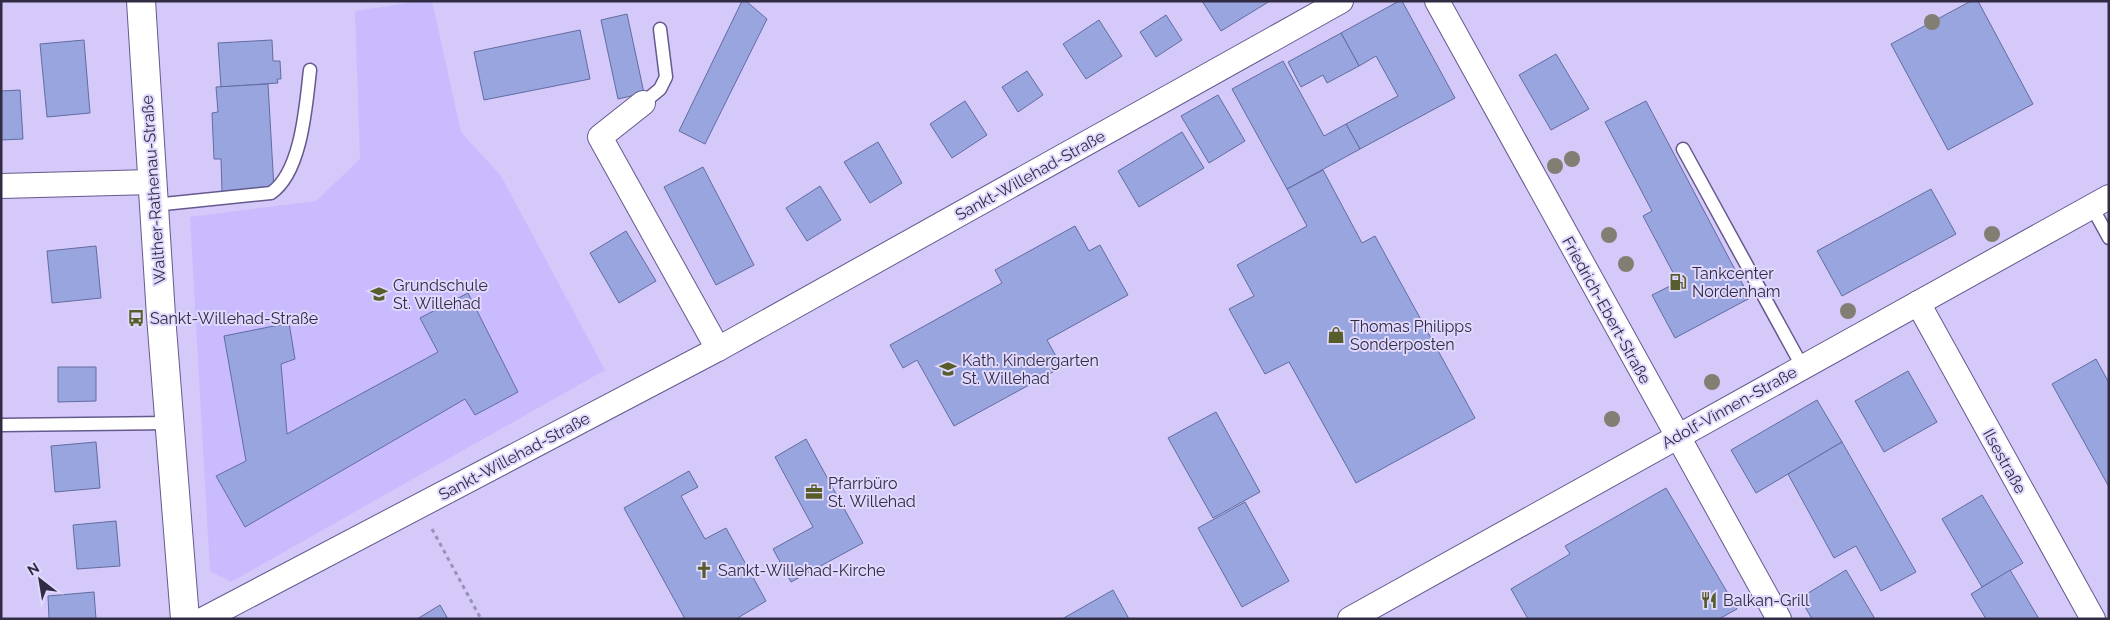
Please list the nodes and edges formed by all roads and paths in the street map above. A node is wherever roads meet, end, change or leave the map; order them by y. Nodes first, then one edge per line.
1 (141, 1) edge
2 (1341, 1) edge
3 (1437, 1) edge
4 (660, 29) dead end
5 (310, 70) dead end
6 (643, 103) joint
7 (1683, 149) dead end
8 (1, 186) edge
9 (153, 193) junction
10 (2100, 202) edge
11 (2109, 238) edge
12 (1918, 303) junction
13 (718, 349) junction
14 (1802, 366) junction
15 (170, 423) junction
16 (1, 425) edge
17 (1677, 435) junction
18 (420, 506) junction
19 (1363, 616) edge
20 (184, 619) edge
21 (204, 619) edge
22 (481, 619) edge
23 (1779, 619) edge
24 (2093, 619) edge

1 - 9 street, Walther-Rathenau-Straße
2 - 13 street, Sankt-Willehad-Straße
3 - 17 street, Friedrich-Ebert-Straße
4 - 6 lane
5 - 9 lane
6 - 13 street
7 - 14 lane
8 - 9 street
9 - 15 street, Walther-Rathenau-Straße
10 - 11 lane
10 - 12 street, Adolf-Vinnen-Straße
12 - 14 street, Adolf-Vinnen-Straße
12 - 24 street, Ilsestraße
13 - 18 street, Sankt-Willehad-Straße
14 - 17 street, Adolf-Vinnen-Straße
15 - 16 lane
15 - 20 street, Walther-Rathenau-Straße
17 - 19 street, Adolf-Vinnen-Straße
17 - 23 street, Friedrich-Ebert-Straße
18 - 21 street, Sankt-Willehad-Straße
18 - 22 path

